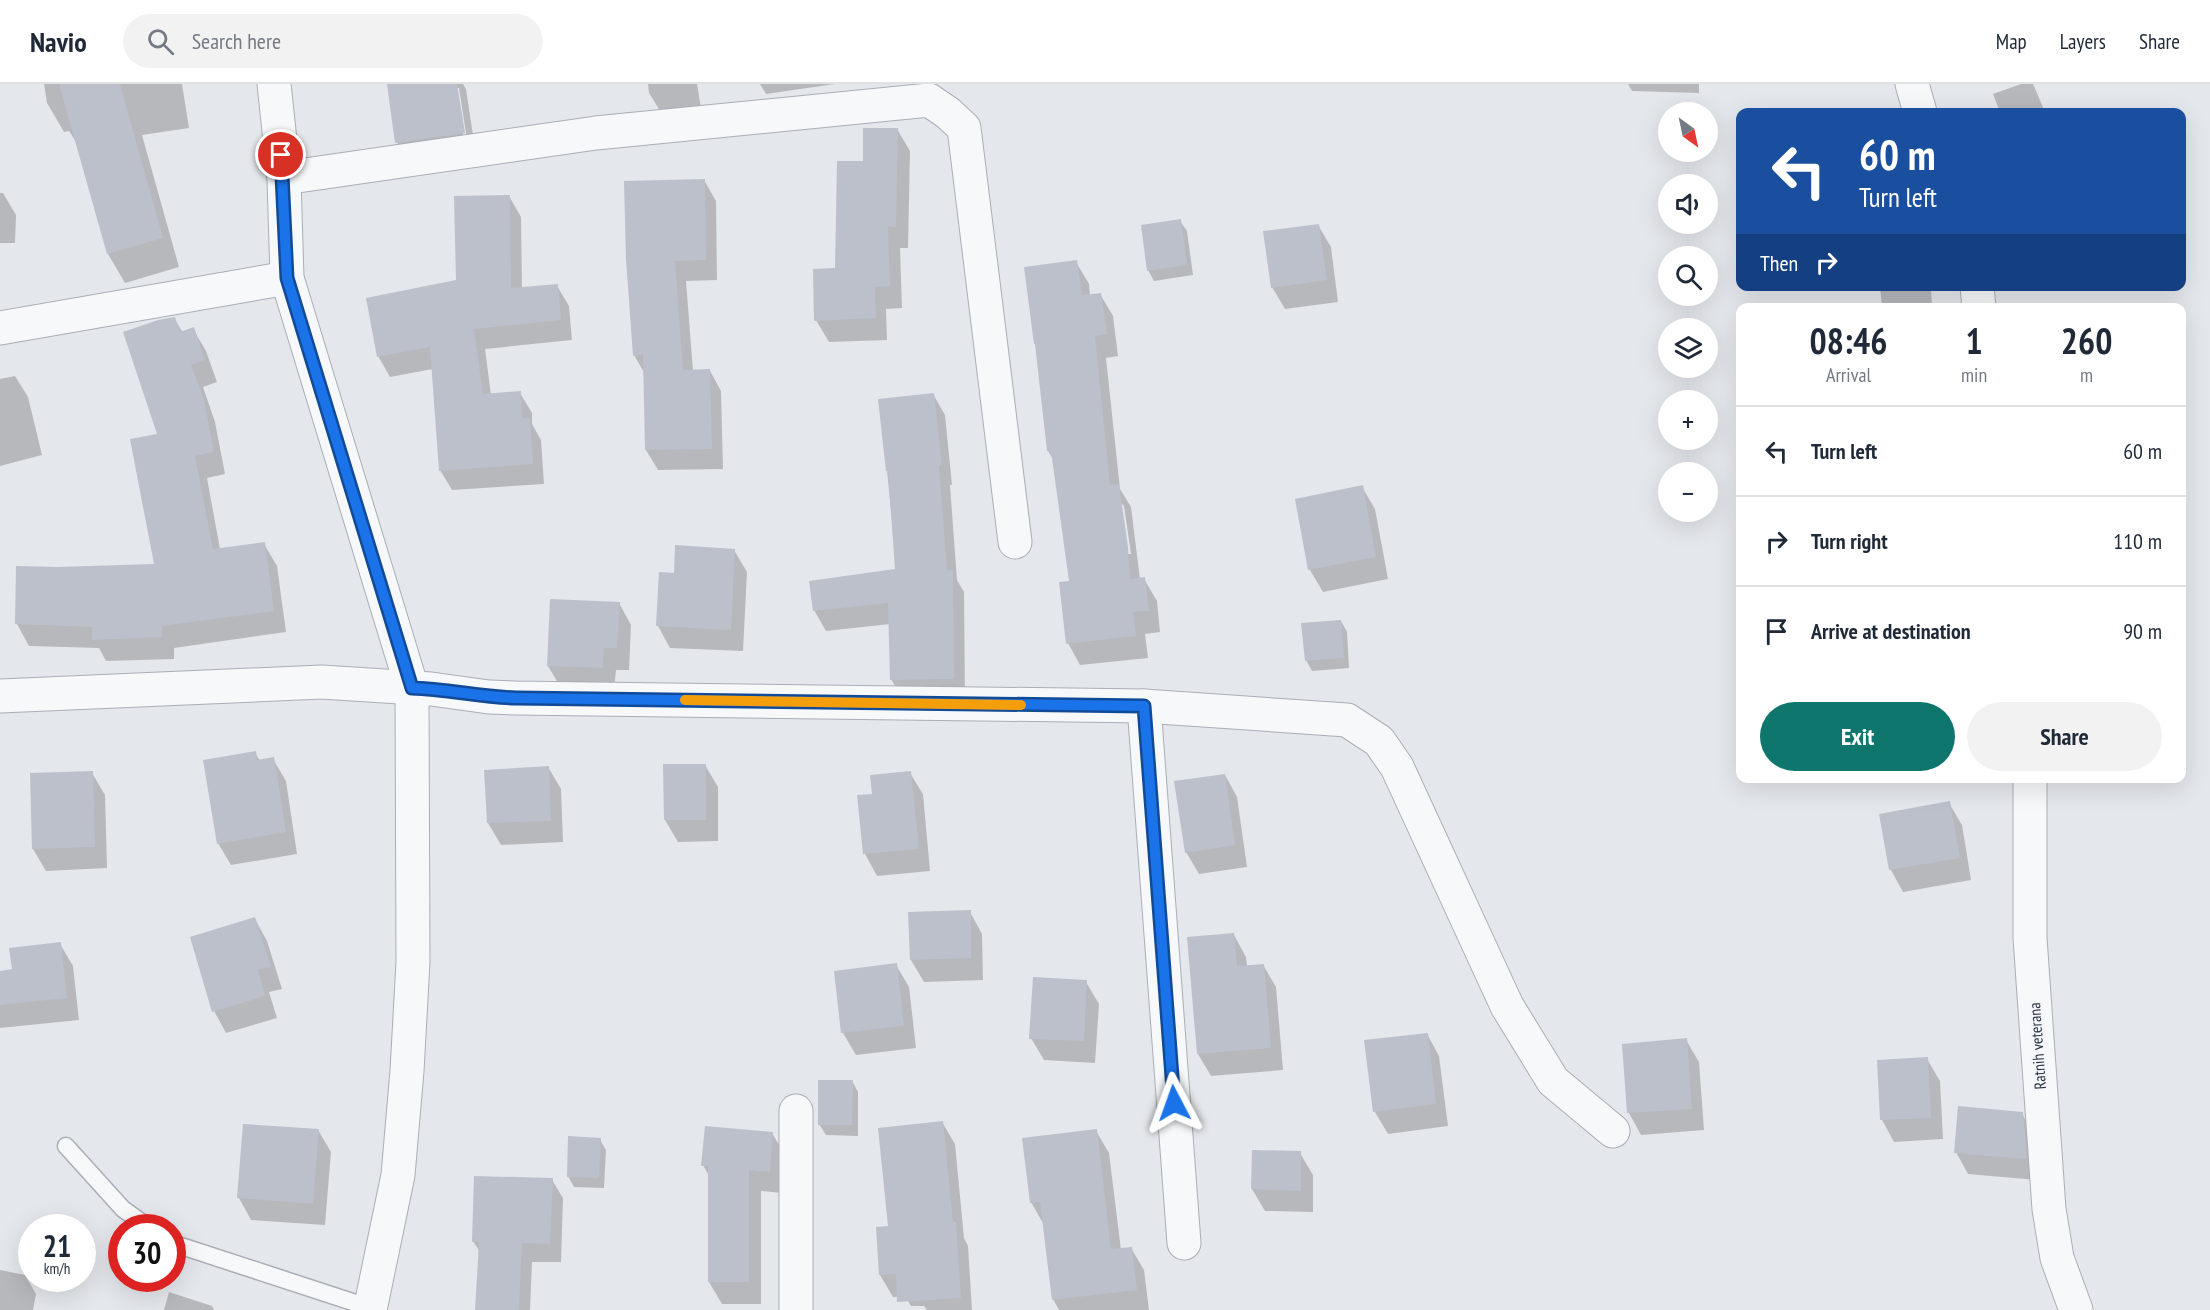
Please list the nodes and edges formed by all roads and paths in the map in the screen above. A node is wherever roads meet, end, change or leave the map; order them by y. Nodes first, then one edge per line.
1 (274, 84) edge
2 (1912, 84) edge
3 (1919, 108) edge
4 (284, 178) junction
5 (287, 278) junction
6 (0, 328) edge
7 (1015, 542) dead end
8 (412, 688) junction
9 (0, 696) edge
10 (1144, 706) junction
11 (2030, 783) edge
12 (796, 1111) dead end
13 (1613, 1131) dead end
14 (66, 1146) dead end
15 (130, 1214) edge
16 (1184, 1243) dead end
17 (186, 1248) edge
18 (370, 1309) edge
19 (796, 1310) edge
20 (2076, 1310) edge

1 - 4 street
2 - 3 street
4 - 5 street
4 - 7 street
5 - 6 street
5 - 8 street
8 - 9 street
8 - 10 street
8 - 18 street
10 - 13 street
10 - 16 street
11 - 20 street, Ratnih veterana
12 - 19 street
14 - 15 lane
17 - 18 lane

